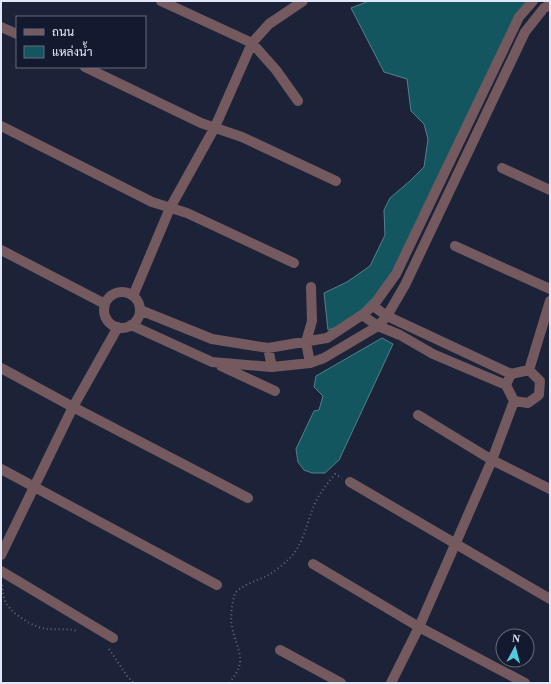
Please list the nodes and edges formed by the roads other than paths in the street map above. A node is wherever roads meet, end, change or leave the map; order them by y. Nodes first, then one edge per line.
1 (161, 1) edge
2 (303, 1) edge
3 (533, 1) edge
4 (550, 5) edge
5 (1, 27) edge
6 (16, 34) edge
7 (252, 43) junction
8 (87, 68) edge
9 (298, 102) dead end
10 (1, 126) edge
11 (215, 127) junction
12 (463, 133) junction
13 (475, 136) junction
14 (502, 168) dead end
15 (336, 181) dead end
16 (550, 190) edge
17 (170, 208) junction
18 (455, 246) dead end
19 (1, 250) edge
20 (294, 263) dead end
21 (311, 287) dead end
22 (550, 289) edge
23 (134, 296) junction
24 (550, 301) edge
25 (105, 304) junction
26 (373, 306) junction
27 (140, 310) junction
28 (362, 316) junction
29 (388, 316) junction
30 (131, 325) junction
31 (378, 326) junction
32 (118, 327) junction
33 (306, 342) junction
34 (268, 348) junction
35 (212, 362) junction
36 (310, 363) junction
37 (272, 367) junction
38 (1, 368) edge
39 (529, 370) junction
40 (511, 374) junction
41 (545, 382) edge
42 (506, 385) junction
43 (275, 391) dead end
44 (514, 401) junction
45 (73, 407) junction
46 (418, 415) dead end
47 (492, 460) junction
48 (1, 468) edge
49 (350, 482) road end
50 (34, 487) junction
51 (550, 489) edge
52 (248, 498) dead end
53 (455, 543) junction
54 (1, 555) edge
55 (312, 564) dead end
56 (1, 571) edge
57 (217, 585) dead end
58 (550, 599) edge
59 (419, 627) junction
60 (113, 638) dead end
61 (280, 650) dead end
62 (342, 683) edge
63 (391, 683) edge
64 (525, 683) edge

1 - 7 street
2 - 7 street
3 - 12 street
4 - 13 street
5 - 6 street
7 - 9 street
7 - 11 street
8 - 11 street
10 - 17 street
11 - 15 street
11 - 17 street
12 - 13 street
12 - 26 street
13 - 29 street
14 - 16 street
17 - 20 street
17 - 23 street
18 - 22 street
19 - 25 street
21 - 33 street
23 - 25 street
23 - 27 street
24 - 39 street
25 - 32 street
26 - 28 street
26 - 29 street
27 - 30 street
27 - 34 street
28 - 31 street
28 - 33 street
29 - 31 street
29 - 40 street
30 - 32 street
30 - 35 street
31 - 36 street
31 - 42 street
32 - 45 street
33 - 34 street
33 - 36 street
34 - 37 street
35 - 37 street
35 - 43 street
36 - 37 street
38 - 45 street
39 - 40 street
39 - 41 street
40 - 42 street
41 - 44 street
42 - 44 street
44 - 47 street
45 - 50 street
45 - 52 street
46 - 47 street
47 - 51 street
47 - 53 street
48 - 50 street
49 - 53 street
50 - 54 street
50 - 57 street
53 - 58 street
53 - 59 street
55 - 59 street
56 - 60 street
59 - 63 street
59 - 64 street
61 - 62 street

